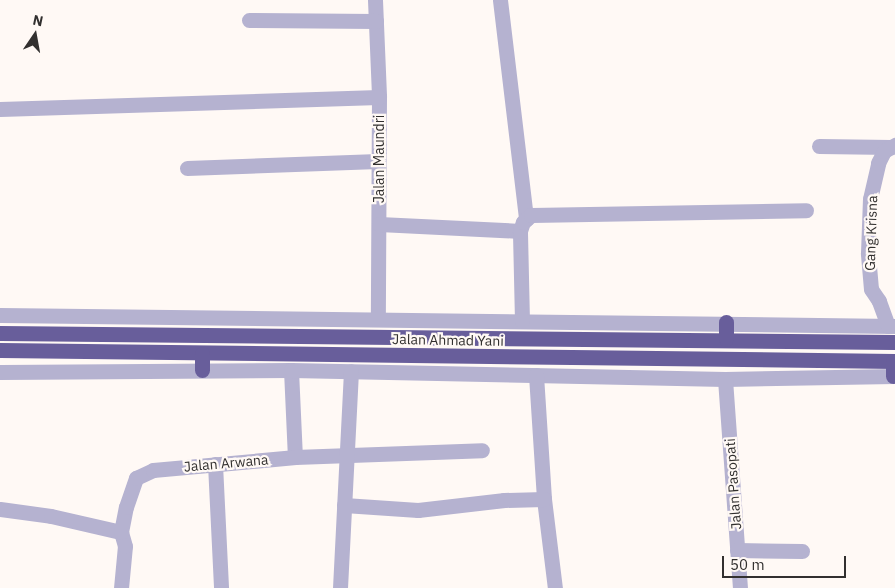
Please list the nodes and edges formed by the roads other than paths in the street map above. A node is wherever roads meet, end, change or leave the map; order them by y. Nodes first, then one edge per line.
1 (375, 0) edge
2 (500, 0) edge
3 (249, 20) dead end
4 (376, 21) junction
5 (379, 97) junction
6 (0, 109) edge
7 (819, 146) dead end
8 (893, 146) edge
9 (378, 160) junction
10 (187, 168) dead end
11 (806, 210) dead end
12 (379, 224) junction
13 (523, 225) junction
14 (0, 315) edge
15 (378, 319) junction
16 (522, 320) junction
17 (726, 322) junction
18 (891, 326) edge
19 (0, 333) edge
20 (726, 339) junction
21 (895, 342) edge
22 (0, 350) edge
23 (202, 354) junction
24 (894, 361) edge
25 (202, 370) junction
26 (291, 370) junction
27 (351, 371) junction
28 (0, 372) edge
29 (536, 375) junction
30 (894, 376) edge
31 (725, 379) junction
32 (482, 450) dead end
33 (347, 455) junction
34 (295, 457) junction
35 (215, 464) junction
36 (544, 499) junction
37 (344, 505) junction
38 (0, 509) edge
39 (121, 532) junction
40 (737, 550) junction
41 (802, 551) dead end
42 (121, 588) edge
43 (221, 588) edge
44 (340, 588) edge
45 (555, 588) edge
46 (740, 588) edge

1 - 4 street, Jalan Maundri
2 - 13 street
3 - 4 street
4 - 5 street, Jalan Maundri
5 - 6 street
5 - 9 street, Jalan Maundri
7 - 8 street
8 - 18 street, Gang Krisna
9 - 10 street
9 - 12 street, Jalan Maundri
11 - 13 street
12 - 13 street
12 - 15 street, Jalan Maundri
13 - 16 street
14 - 15 street
15 - 16 street
16 - 17 street
17 - 18 street
17 - 20 highway
19 - 20 highway, Jalan Ahmad Yani
20 - 21 highway, Jalan Ahmad Yani
22 - 23 highway, Jalan Ahmad Yani
23 - 24 highway, Jalan Ahmad Yani
23 - 25 highway
24 - 30 highway
25 - 26 street
25 - 28 street
26 - 27 street
26 - 34 street
27 - 29 street
27 - 33 street
29 - 31 street
29 - 36 street
30 - 31 street
31 - 40 street, Jalan Pasopati
32 - 33 street, Jalan Arwana
33 - 34 street, Jalan Arwana
33 - 37 street
34 - 35 street, Jalan Arwana
35 - 39 street, Jalan Arwana
35 - 43 street
36 - 37 street
36 - 45 street
37 - 44 street
38 - 39 street
39 - 42 street, Jalan Arwana
40 - 41 street
40 - 46 street, Jalan Pasopati

